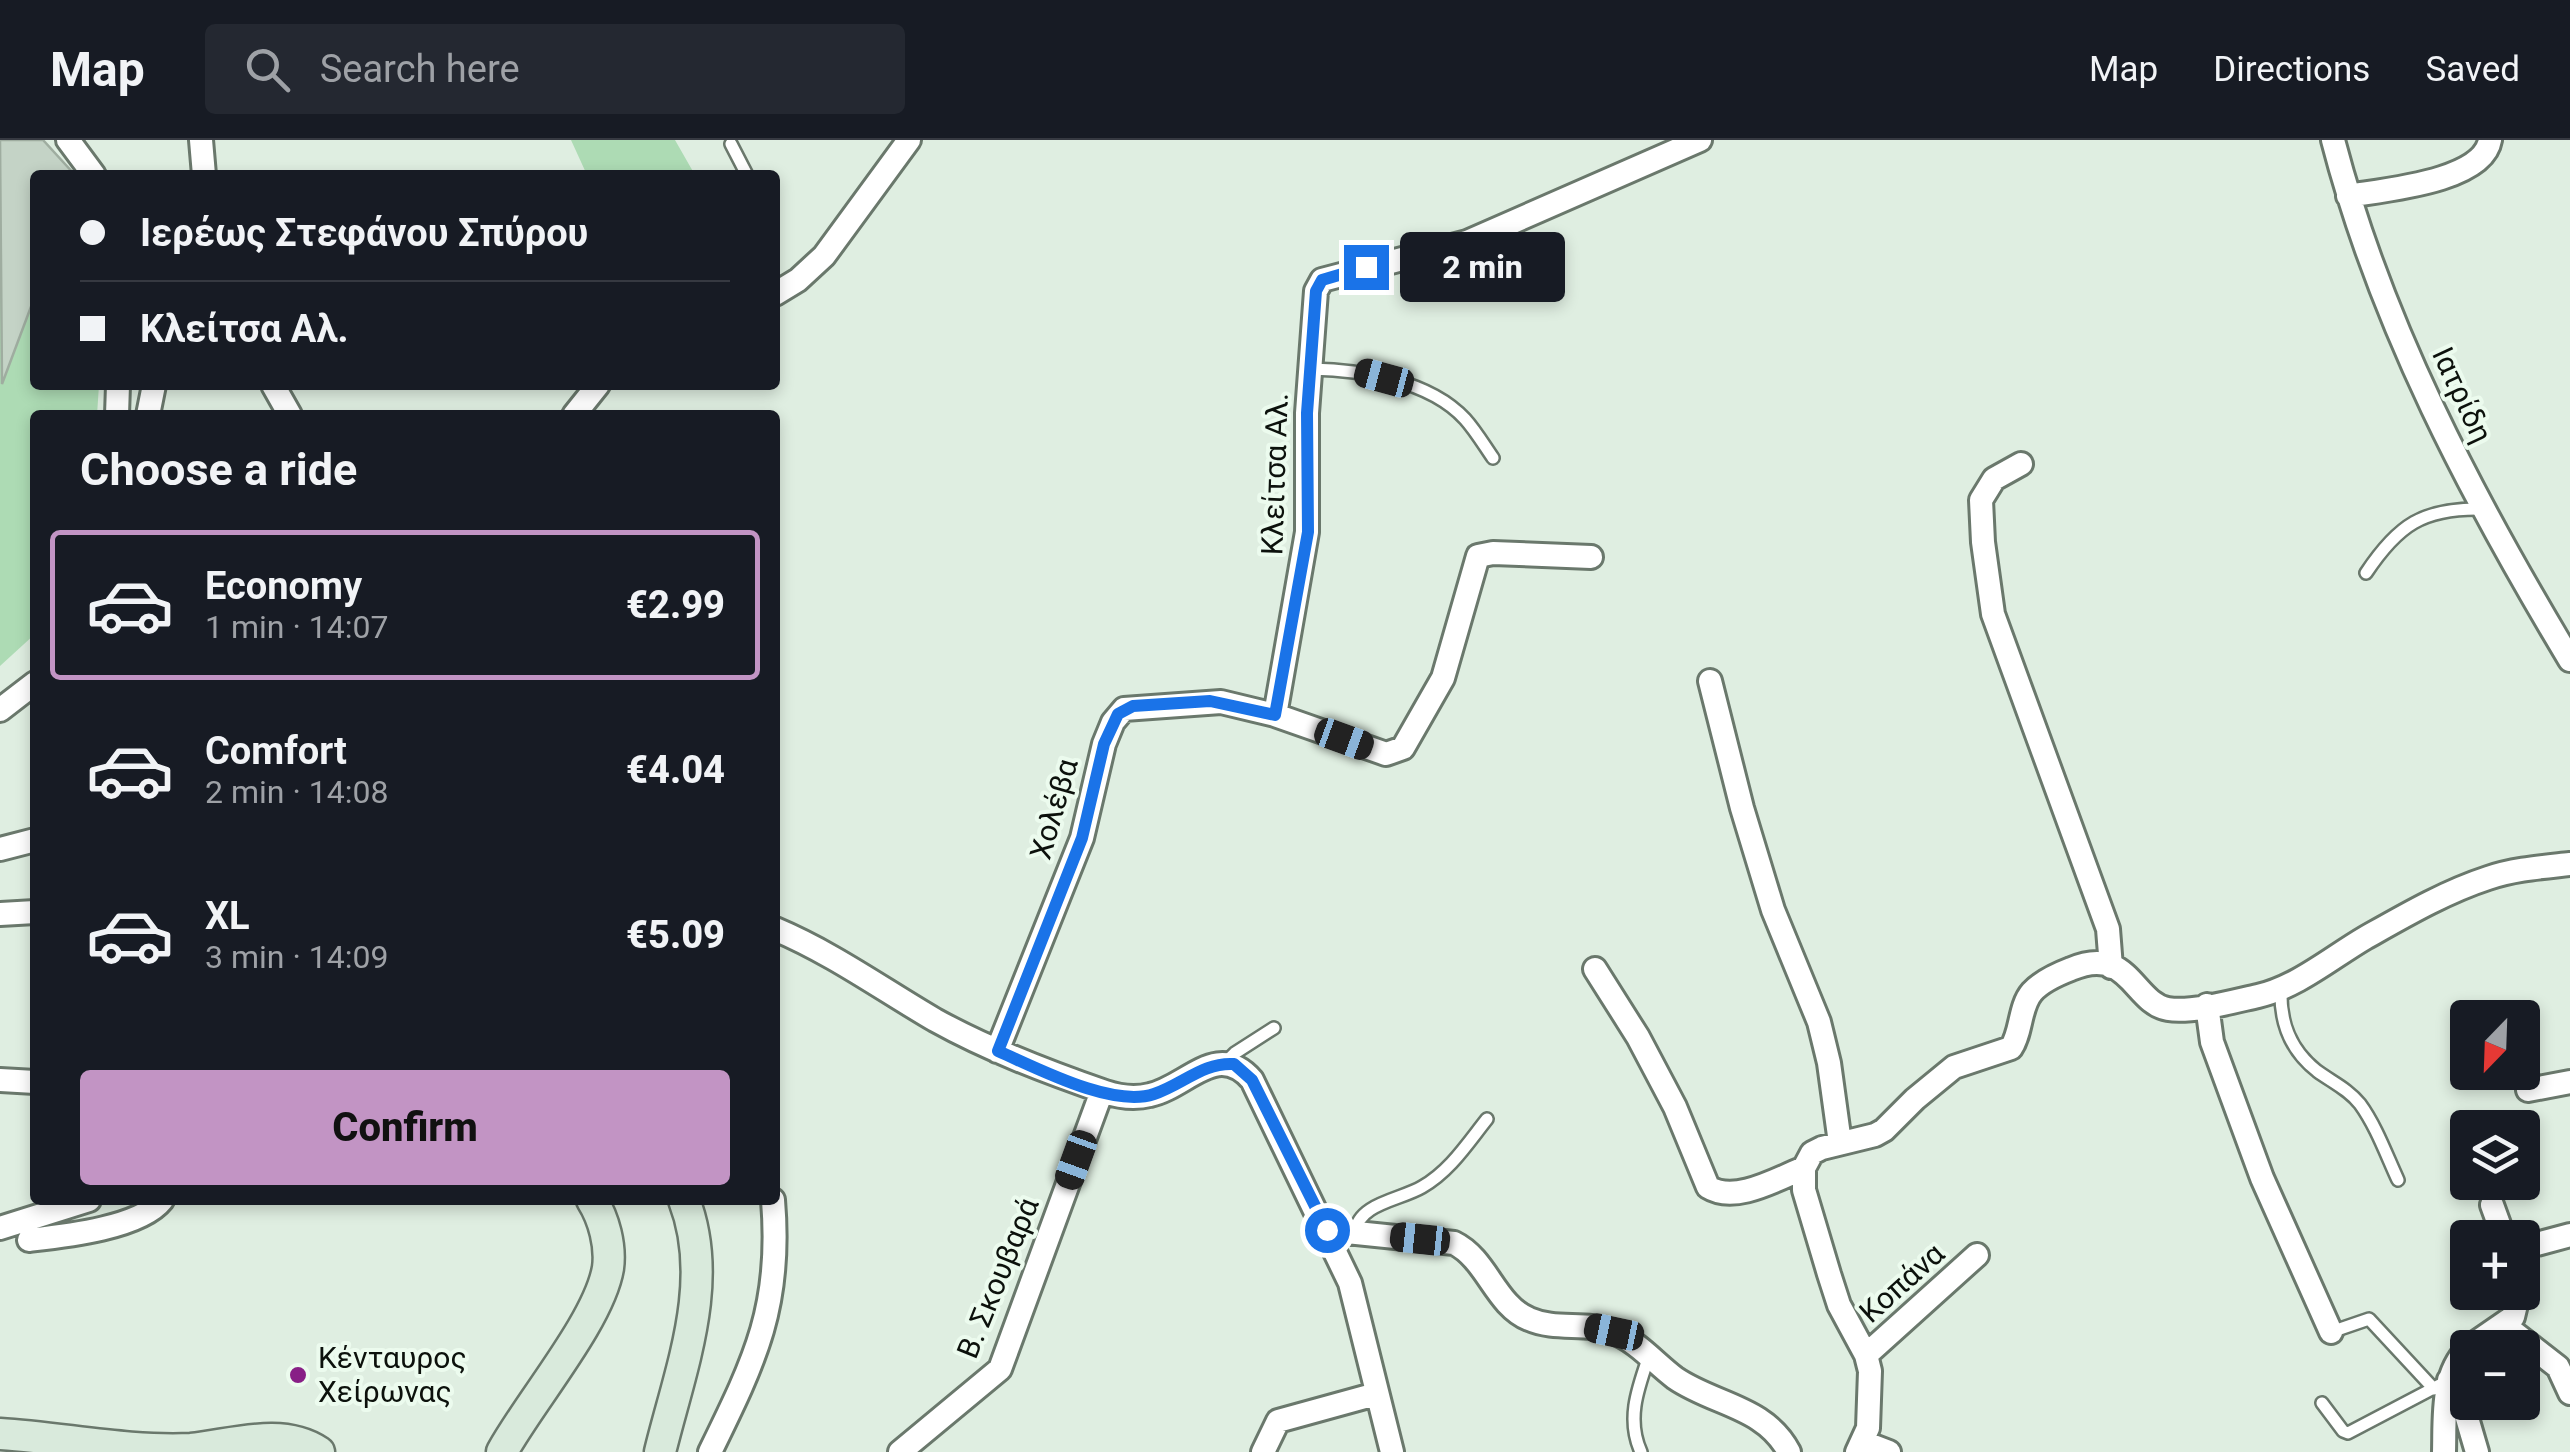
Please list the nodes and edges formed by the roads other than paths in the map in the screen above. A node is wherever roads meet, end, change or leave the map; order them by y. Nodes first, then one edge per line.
1 (68, 140) edge
2 (201, 140) edge
3 (909, 140) edge
4 (1700, 140) edge
5 (2333, 140) edge
6 (2490, 140) edge
7 (731, 144) dead end
8 (90, 170) edge
9 (204, 170) edge
10 (745, 170) edge
11 (2348, 196) junction
12 (780, 291) edge
13 (1310, 370) junction
14 (594, 390) edge
15 (578, 410) edge
16 (1492, 458) dead end
17 (2021, 464) dead end
18 (2481, 508) junction
19 (1591, 557) dead end
20 (2366, 573) dead end
21 (2570, 660) edge
22 (1710, 682) dead end
23 (30, 687) edge
24 (0, 710) edge
25 (1275, 715) junction
26 (30, 841) edge
27 (0, 849) edge
28 (2570, 864) edge
29 (30, 912) edge
30 (0, 914) edge
31 (780, 931) edge
32 (2111, 966) junction
33 (1595, 969) dead end
34 (2281, 990) junction
35 (2207, 1005) junction
36 (1274, 1028) dead end
37 (998, 1051) junction
38 (1225, 1064) junction
39 (0, 1080) edge
40 (30, 1082) edge
41 (2570, 1082) edge
42 (2540, 1088) edge
43 (1102, 1091) junction
44 (1486, 1119) dead end
45 (1840, 1143) junction
46 (1804, 1168) junction
47 (2398, 1180) dead end
48 (73, 1205) edge
49 (158, 1205) edge
50 (594, 1205) edge
51 (685, 1205) edge
52 (773, 1205) edge
53 (2492, 1205) dead end
54 (2497, 1220) edge
55 (0, 1228) edge
56 (1327, 1230) junction
57 (1354, 1232) junction
58 (2570, 1235) edge
59 (29, 1240) dead end
60 (2540, 1243) edge
61 (1977, 1255) dead end
62 (2515, 1310) edge
63 (2504, 1325) junction
64 (2496, 1330) edge
65 (2330, 1332) joint
66 (1866, 1355) junction
67 (1649, 1356) junction
68 (2450, 1373) edge
69 (2441, 1385) junction
70 (2570, 1393) edge
71 (1376, 1394) junction
72 (2322, 1403) dead end
73 (0, 1434) edge
74 (1860, 1447) edge
75 (319, 1452) edge
76 (502, 1452) edge
77 (660, 1452) edge
78 (710, 1452) edge
79 (900, 1452) edge
80 (1263, 1452) edge
81 (1392, 1452) edge
82 (1641, 1452) edge
83 (1789, 1452) edge
84 (1889, 1452) edge
85 (2444, 1452) edge
86 (2478, 1452) edge

1 - 8 street
2 - 9 street
3 - 12 street
4 - 13 street, Κλείτσα Αλ.
5 - 11 street, Ιατρίδη
6 - 11 street
7 - 10 lane
11 - 18 street, Ιατρίδη
13 - 16 lane
13 - 25 street, Κλείτσα Αλ.
14 - 15 street
17 - 32 street
18 - 20 lane
18 - 21 street, Ιατρίδη
19 - 25 street, Χολέβα
22 - 45 street
23 - 24 street
25 - 37 street, Χολέβα
26 - 27 street
28 - 34 street
29 - 30 street
31 - 37 street
32 - 35 street
32 - 45 street
33 - 46 street
34 - 35 street
34 - 47 lane
35 - 65 street
36 - 38 lane
37 - 43 street
38 - 43 street
38 - 56 street
39 - 40 street
41 - 42 street
43 - 79 street, Β. Σκουβαρά
44 - 57 lane
45 - 46 street
46 - 66 street
48 - 55 street
49 - 59 street
50 - 76 main road
51 - 77 main road
52 - 78 street
53 - 54 street
56 - 57 street
56 - 71 street
57 - 67 street
58 - 60 street
61 - 66 street, Κοπάνα
62 - 63 street
63 - 64 street
63 - 70 street
65 - 69 lane
66 - 74 street
67 - 82 lane
67 - 83 street
68 - 69 street
69 - 72 lane
69 - 85 street
69 - 86 street
71 - 80 street
71 - 81 street
73 - 75 main road
74 - 84 street

